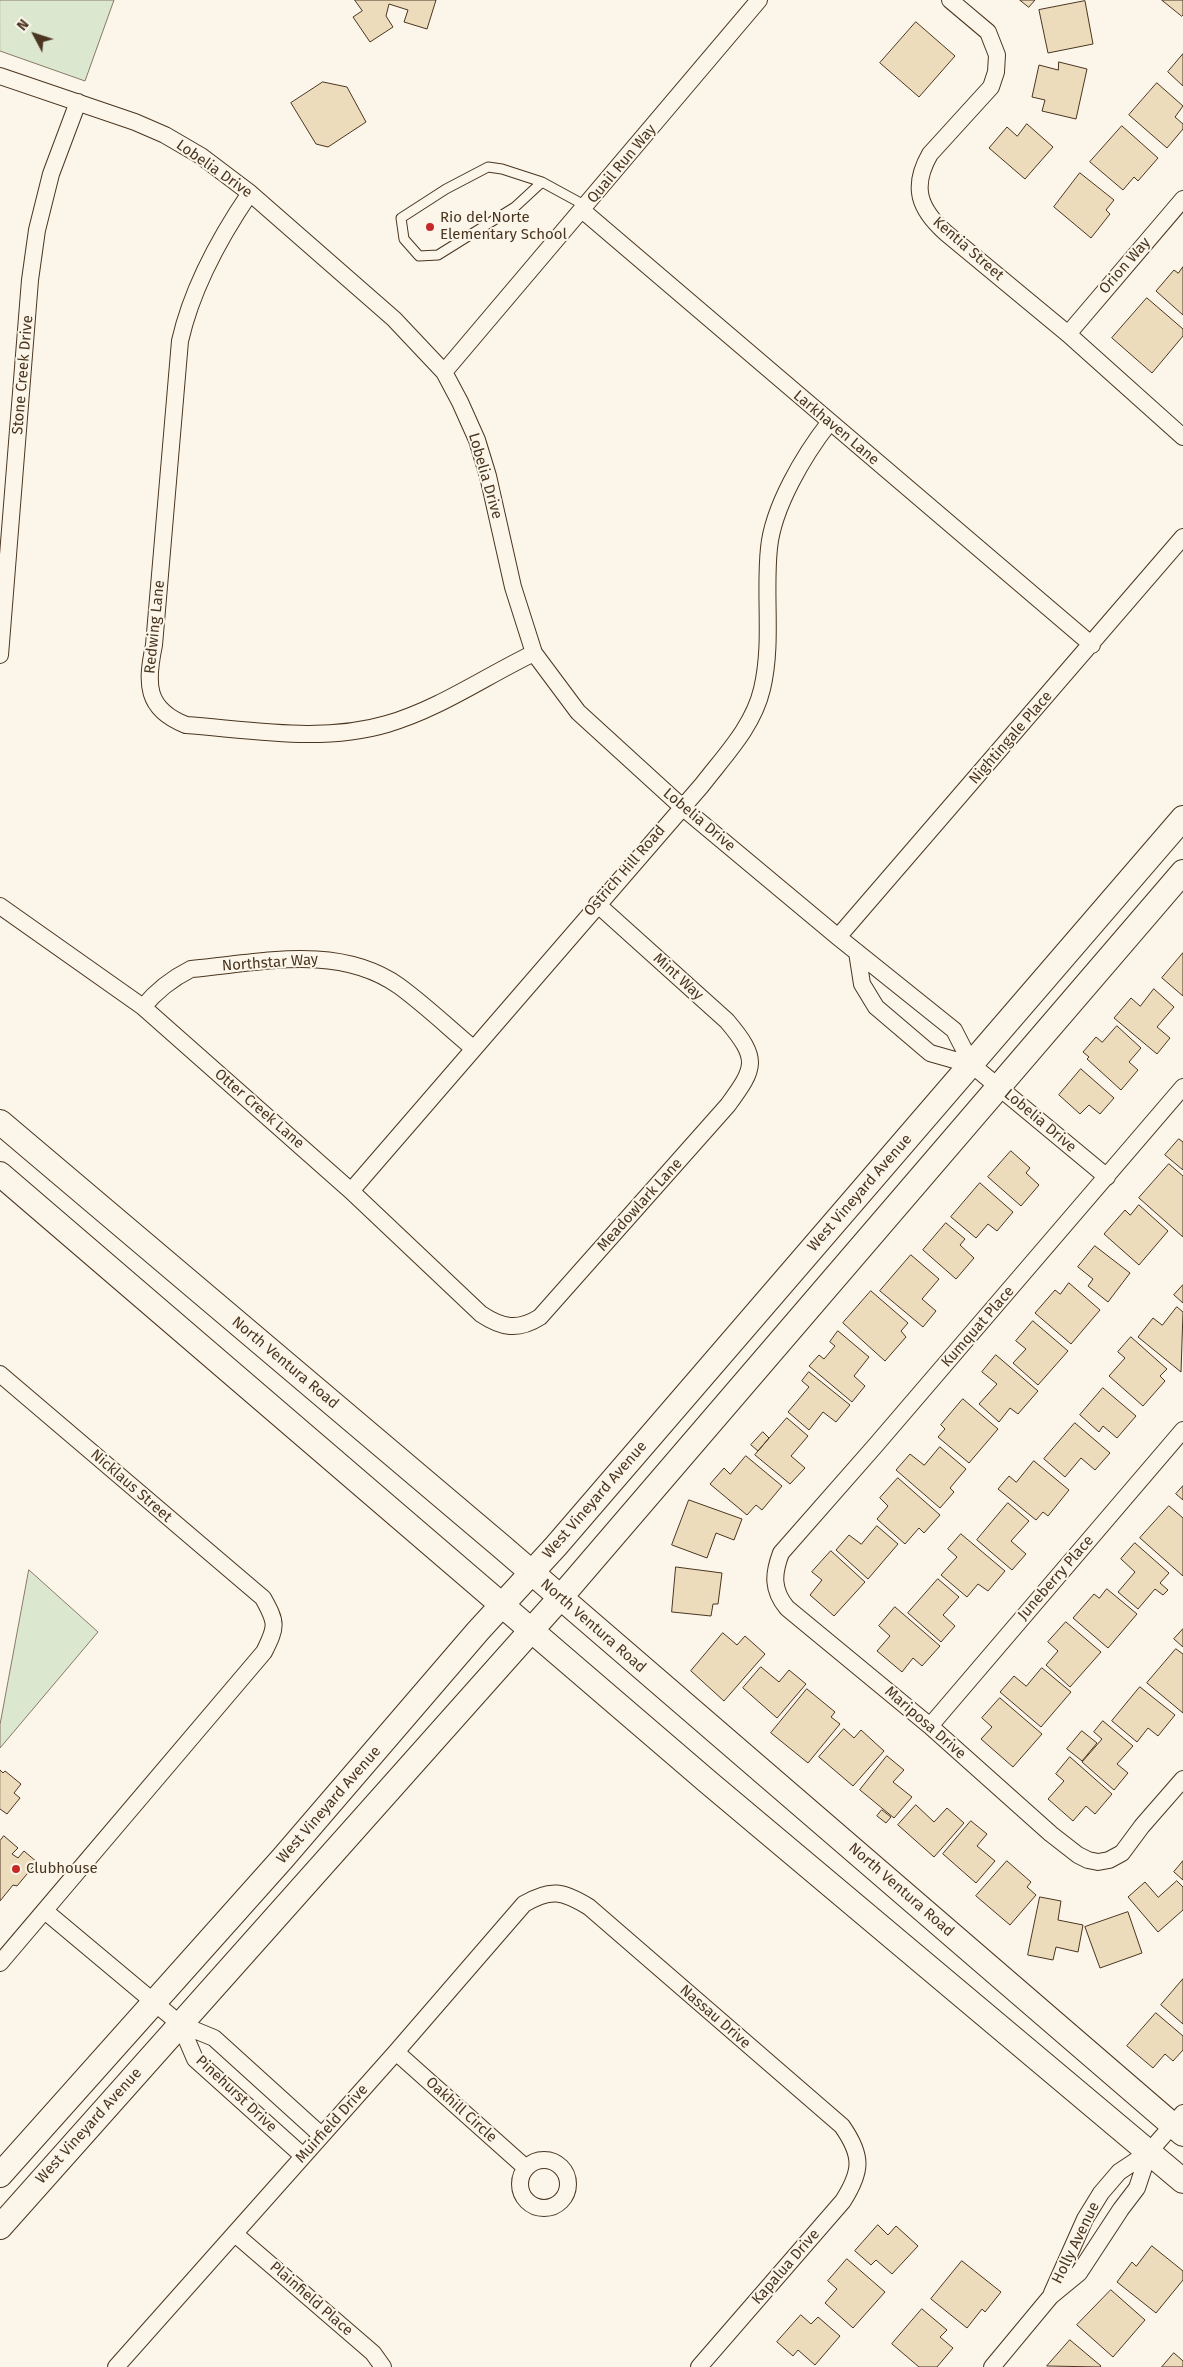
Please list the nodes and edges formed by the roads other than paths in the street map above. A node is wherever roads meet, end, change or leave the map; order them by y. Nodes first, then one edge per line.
1 (759, 0) edge
2 (950, 0) edge
3 (0, 76) edge
4 (78, 102) junction
5 (542, 182) junction
6 (250, 193) junction
7 (1183, 199) edge
8 (584, 208) junction
9 (1068, 334) junction
10 (444, 372) junction
11 (830, 423) junction
12 (1183, 437) edge
13 (1183, 537) edge
14 (1092, 645) junction
15 (534, 653) junction
16 (0, 655) edge
17 (681, 806) junction
18 (1183, 818) edge
19 (1183, 872) edge
20 (597, 904) junction
21 (0, 906) edge
22 (838, 937) junction
23 (857, 952) junction
24 (143, 1007) junction
25 (473, 1048) junction
26 (750, 1057) joint
27 (972, 1064) junction
28 (999, 1087) junction
29 (1183, 1087) edge
30 (0, 1122) edge
31 (0, 1174) edge
32 (1107, 1177) junction
33 (351, 1191) junction
34 (505, 1326) joint
35 (0, 1374) edge
36 (1183, 1430) edge
37 (775, 1567) joint
38 (532, 1573) junction
39 (560, 1598) junction
40 (503, 1604) junction
41 (532, 1630) junction
42 (930, 1726) junction
43 (1183, 1779) edge
44 (555, 1892) joint
45 (44, 1911) junction
46 (0, 1963) edge
47 (154, 2001) junction
48 (180, 2024) junction
49 (396, 2052) junction
50 (1180, 2124) edge
51 (321, 2135) junction
52 (1149, 2152) junction
53 (303, 2156) junction
54 (858, 2160) joint
55 (526, 2168) dead end
56 (0, 2174) edge
57 (1183, 2181) edge
58 (0, 2227) edge
59 (235, 2234) junction
60 (1051, 2296) junction
61 (116, 2367) edge
62 (383, 2367) edge
63 (699, 2367) edge
64 (992, 2367) edge

1 - 8 street, Quail Run Way
2 - 9 street, Kentia Street
3 - 4 street, Lobelia Drive
4 - 6 street, Lobelia Drive
4 - 16 street, Stone Creek Drive
5 - 5 lane
5 - 8 lane
6 - 10 street, Lobelia Drive
6 - 15 street, Redwing Lane
7 - 9 street, Orion Way
8 - 10 street, Quail Run Way
8 - 11 street, Larkhaven Lane
9 - 12 street, Kentia Street
10 - 15 street, Lobelia Drive
11 - 14 street, Larkhaven Lane
11 - 17 street, Ostrich Hill Road
13 - 14 street, Nightingale Place
14 - 22 street, Nightingale Place
15 - 17 street, Lobelia Drive
17 - 20 street, Ostrich Hill Road
17 - 22 street, Lobelia Drive
18 - 27 main road, West Vineyard Avenue
19 - 28 main road, West Vineyard Avenue
20 - 25 street, Ostrich Hill Road
20 - 26 street, Mint Way
21 - 24 street, Otter Creek Lane
22 - 23 street, Lobelia Drive
23 - 27 street, Lobelia Drive
23 - 27 street, Lobelia Drive
24 - 25 street, Northstar Way
24 - 33 street, Otter Creek Lane
25 - 33 street, Ostrich Hill Road
26 - 34 street, Meadowlark Lane
27 - 28 street, Lobelia Drive
27 - 38 main road, West Vineyard Avenue
28 - 32 street, Lobelia Drive
28 - 39 main road, West Vineyard Avenue
29 - 32 street, Kumquat Place
30 - 38 main road, North Ventura Road
31 - 40 main road
32 - 37 street, Kumquat Place
33 - 34 street, Otter Creek Lane
35 - 45 street, Nicklaus Street
36 - 42 street, Juneberry Place
37 - 42 street, Mariposa Drive
38 - 39 main road, North Ventura Road
38 - 40 main road, West Vineyard Avenue
39 - 41 main road, West Vineyard Avenue
39 - 50 main road, North Ventura Road
40 - 41 main road
40 - 47 main road, West Vineyard Avenue
41 - 48 main road, West Vineyard Avenue
41 - 52 main road
42 - 43 street, Mariposa Drive
44 - 49 street, Muirfield Drive
44 - 54 street, Nassau Drive
45 - 46 street
45 - 47 street, Pinehurst Drive
47 - 48 street, Pinehurst Drive
47 - 56 main road, West Vineyard Avenue
48 - 51 street, Pinehurst Drive
48 - 53 street, Pinehurst Drive
48 - 58 main road, West Vineyard Avenue
49 - 51 street, Muirfield Drive
49 - 55 street, Oakhill Circle
50 - 52 street, Holly Avenue
51 - 53 street, Muirfield Drive
52 - 57 main road
52 - 60 street, Holly Avenue
52 - 60 street, Holly Avenue
53 - 59 street, Muirfield Drive
54 - 63 street, Kapalua Drive
59 - 61 street, Muirfield Drive
59 - 62 street, Plainfield Place
60 - 64 street, Holly Avenue

